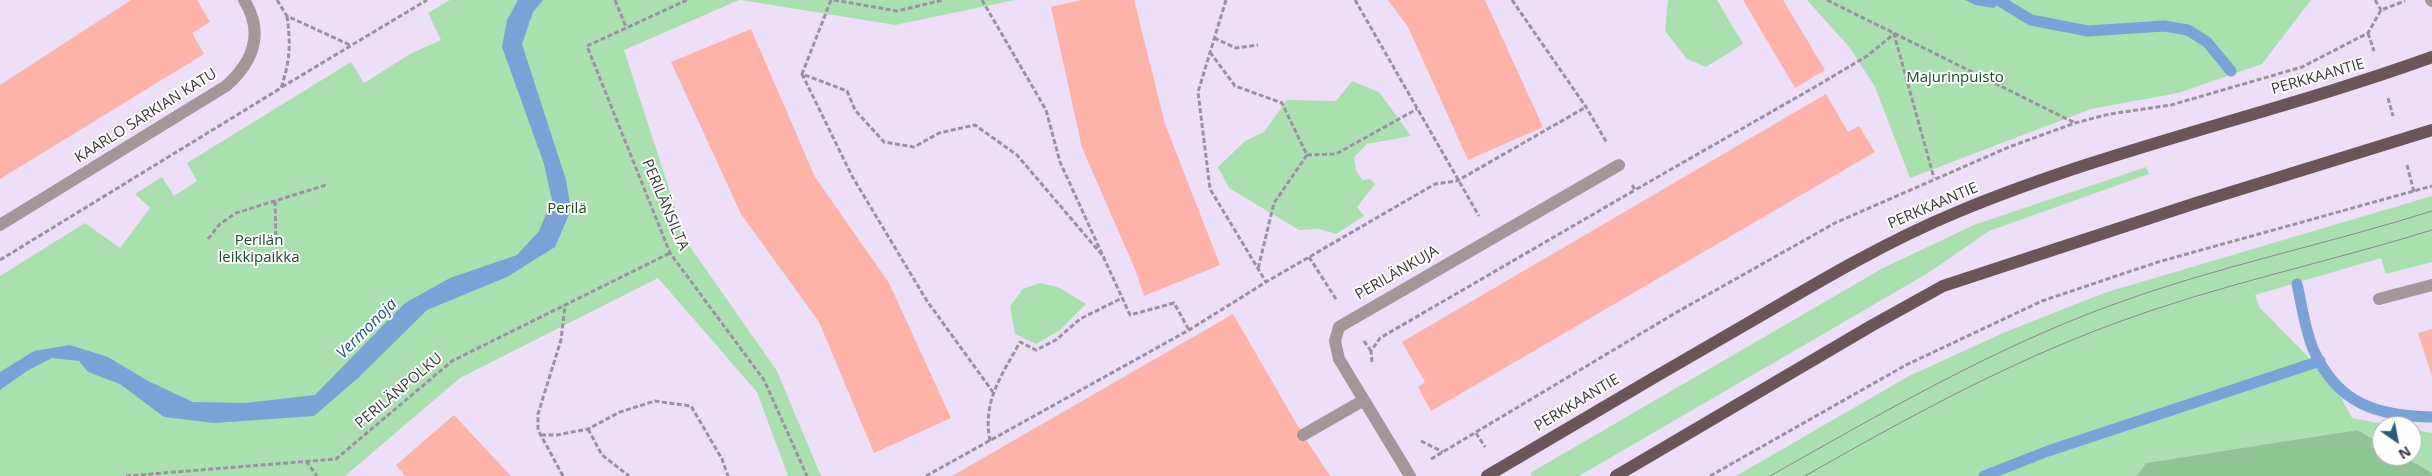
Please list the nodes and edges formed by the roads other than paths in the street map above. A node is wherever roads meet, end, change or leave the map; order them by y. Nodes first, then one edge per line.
1 (244, 0) edge
2 (2432, 58) edge
3 (2432, 130) edge
4 (1619, 165) road end
5 (0, 225) edge
6 (2432, 285) edge
7 (2379, 299) dead end
8 (1364, 400) junction
9 (1303, 435) dead end
10 (1409, 474) edge
11 (1487, 476) edge
12 (1616, 476) edge

1 - 5 street, KAARLO SARKIAN KATU
2 - 11 main road, PERKKAANTIE
3 - 12 main road
4 - 8 street, PERILÄNKUJA
6 - 7 street
8 - 9 street
8 - 10 street, PERILÄNKUJA

